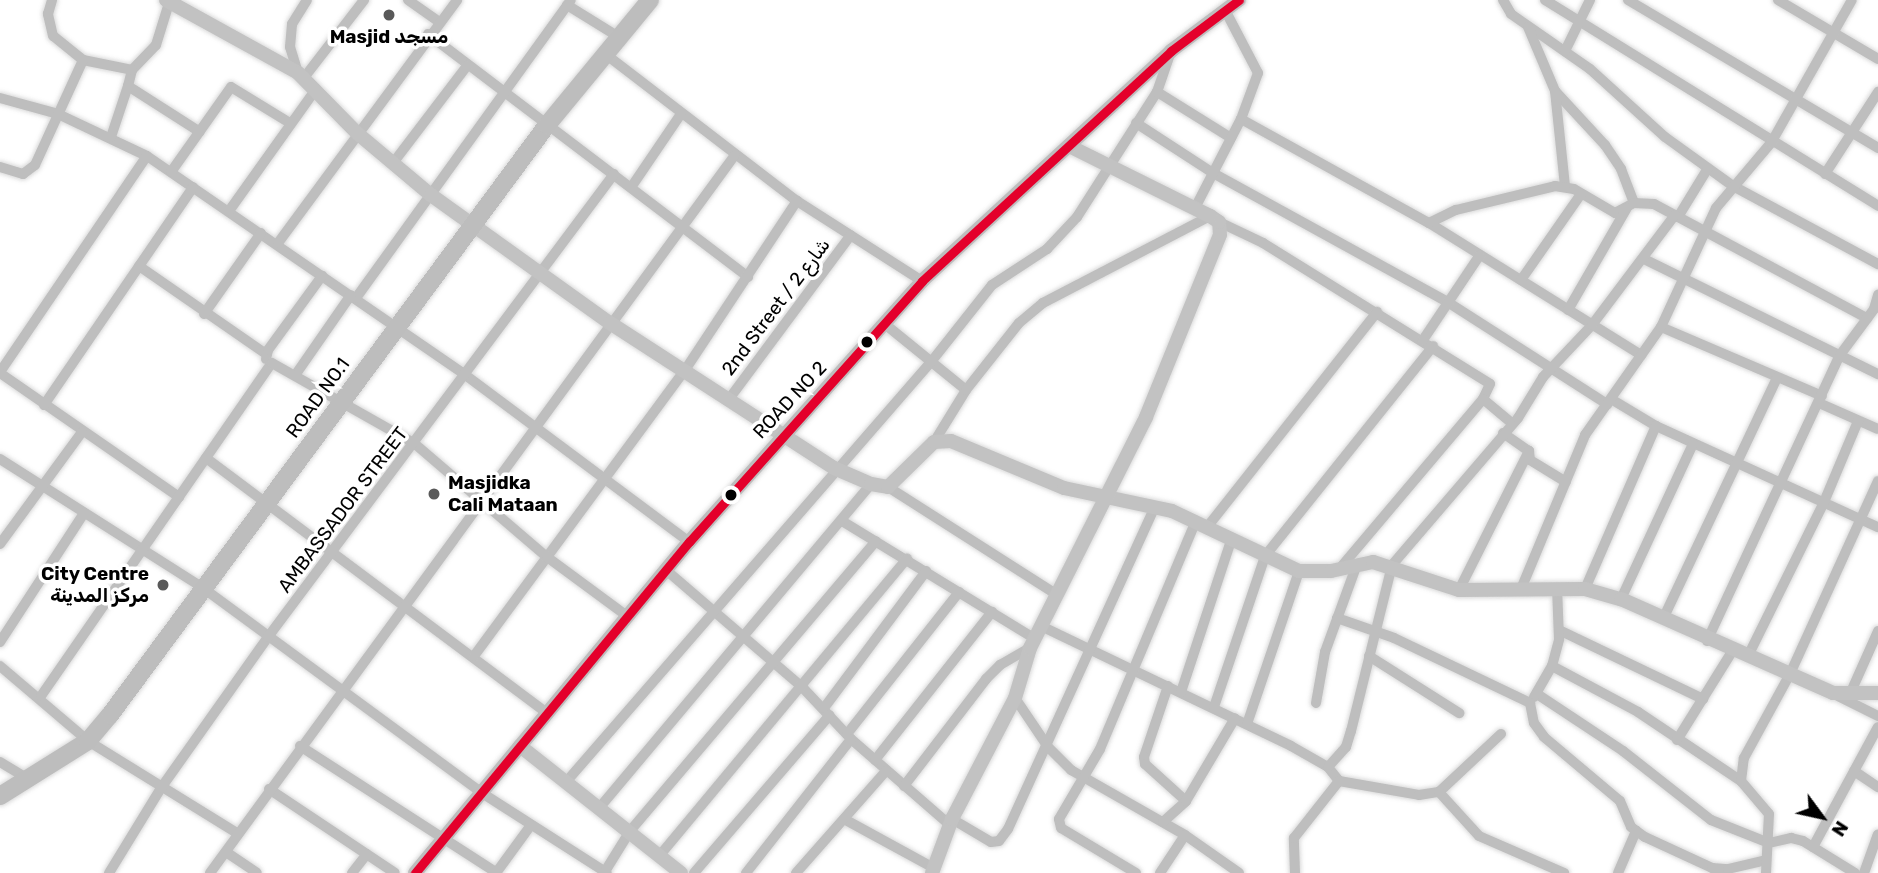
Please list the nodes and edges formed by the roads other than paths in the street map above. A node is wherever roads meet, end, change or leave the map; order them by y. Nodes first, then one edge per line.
1 (52, 0) edge
2 (307, 0) edge
3 (364, 0) edge
4 (408, 0) edge
5 (457, 0) edge
6 (650, 0) edge
7 (1238, 0) edge
8 (1503, 0) edge
9 (1545, 0) edge
10 (1590, 0) edge
11 (1628, 0) edge
12 (1778, 0) edge
13 (1852, 0) edge
14 (168, 1) edge
15 (569, 2) edge
16 (1650, 5) edge
17 (1225, 10) junction
18 (1580, 20) junction
19 (439, 22) junction
20 (1528, 27) junction
21 (1834, 33) junction
22 (428, 34) junction
23 (617, 36) junction
24 (1171, 51) junction
25 (1564, 51) junction
26 (604, 53) junction
27 (1878, 59) edge
28 (83, 60) junction
29 (467, 66) junction
30 (132, 70) junction
31 (300, 76) junction
32 (128, 86) junction
33 (316, 89) junction
34 (1555, 91) junction
35 (1157, 92) junction
36 (1878, 92) edge
37 (501, 93) junction
38 (0, 98) edge
39 (1799, 99) junction
40 (58, 114) junction
41 (681, 114) junction
42 (1241, 120) junction
43 (290, 123) junction
44 (1136, 123) junction
45 (547, 125) junction
46 (200, 132) junction
47 (1852, 132) junction
48 (357, 133) junction
49 (111, 137) junction
50 (1231, 138) junction
51 (1771, 143) junction
52 (1069, 146) junction
53 (1878, 148) edge
54 (735, 155) junction
55 (147, 156) junction
56 (393, 163) junction
57 (1109, 165) junction
58 (0, 167) edge
59 (1708, 168) junction
60 (171, 172) junction
61 (1213, 173) junction
62 (614, 174) junction
63 (1825, 174) junction
64 (632, 186) junction
65 (1565, 186) junction
66 (1734, 186) junction
67 (192, 187) junction
68 (431, 194) junction
69 (1581, 194) junction
70 (797, 201) junction
71 (1630, 206) junction
72 (1878, 206) edge
73 (1195, 208) junction
74 (229, 211) junction
75 (1676, 216) junction
76 (1215, 219) junction
77 (1429, 223) junction
78 (474, 225) junction
79 (684, 226) junction
80 (261, 233) junction
81 (1707, 233) junction
82 (851, 235) junction
83 (278, 243) junction
84 (1480, 255) junction
85 (1644, 259) junction
86 (1878, 264) edge
87 (139, 266) junction
88 (541, 274) junction
89 (323, 276) junction
90 (748, 277) junction
91 (1684, 279) junction
92 (1521, 280) junction
93 (922, 281) junction
94 (1878, 295) edge
95 (354, 297) junction
96 (1449, 303) junction
97 (1568, 310) junction
98 (1377, 312) junction
99 (204, 314) junction
100 (1867, 318) junction
101 (610, 323) junction
102 (1592, 324) junction
103 (396, 326) junction
104 (886, 326) junction
105 (1661, 327) junction
106 (1423, 340) junction
107 (1433, 346) junction
108 (1641, 355) junction
109 (1840, 355) junction
110 (269, 359) junction
111 (931, 362) junction
112 (1552, 369) junction
113 (685, 370) junction
114 (0, 372) edge
115 (296, 374) junction
116 (464, 374) junction
117 (1878, 374) edge
118 (1777, 378) junction
119 (966, 390) junction
120 (729, 399) junction
121 (1483, 399) junction
122 (1820, 399) junction
123 (342, 401) junction
124 (1609, 402) junction
125 (44, 405) junction
126 (1858, 421) junction
127 (1511, 424) junction
128 (1656, 426) junction
129 (1878, 429) edge
130 (537, 430) junction
131 (82, 432) junction
132 (1503, 433) junction
133 (783, 435) junction
134 (934, 442) junction
135 (415, 444) junction
136 (1693, 444) junction
137 (1530, 451) junction
138 (206, 458) junction
139 (0, 459) edge
140 (1736, 461) junction
141 (834, 468) junction
142 (603, 477) junction
143 (1782, 481) junction
144 (1878, 481) edge
145 (1566, 482) junction
146 (871, 484) junction
147 (44, 486) junction
148 (888, 487) junction
149 (1108, 495) junction
150 (179, 497) junction
151 (1824, 502) junction
152 (267, 503) junction
153 (482, 503) junction
154 (1155, 506) junction
155 (84, 513) junction
156 (1861, 519) junction
157 (842, 521) junction
158 (1202, 523) junction
159 (1878, 527) edge
160 (1232, 538) junction
161 (876, 541) junction
162 (689, 542) junction
163 (0, 544) edge
164 (144, 550) junction
165 (331, 554) junction
166 (547, 556) junction
167 (1265, 556) junction
168 (907, 559) junction
169 (1357, 563) junction
170 (1392, 565) junction
171 (1342, 566) junction
172 (666, 570) junction
173 (926, 571) junction
174 (1299, 571) junction
175 (203, 588) junction
176 (1557, 588) junction
177 (1521, 589) junction
178 (1585, 589) junction
179 (1459, 590) junction
180 (959, 592) junction
181 (1056, 594) junction
182 (1621, 599) junction
183 (405, 605) junction
184 (714, 611) junction
185 (992, 612) junction
186 (627, 616) junction
187 (1338, 618) junction
188 (1663, 619) junction
189 (1559, 630) junction
190 (1376, 631) junction
191 (1878, 631) edge
192 (743, 636) junction
193 (268, 637) junction
194 (1035, 638) junction
195 (1707, 641) junction
196 (0, 642) edge
197 (1092, 650) junction
198 (1733, 650) junction
199 (474, 656) junction
200 (1369, 656) junction
201 (1748, 656) junction
202 (772, 661) junction
203 (0, 666) edge
204 (1552, 666) junction
205 (1132, 669) junction
206 (1790, 674) junction
207 (1168, 686) junction
208 (803, 688) junction
209 (339, 691) junction
210 (1181, 692) junction
211 (1833, 693) junction
212 (1878, 693) edge
213 (1537, 694) junction
214 (1850, 694) junction
215 (41, 696) junction
216 (1015, 698) junction
217 (1703, 699) junction
218 (1316, 703) dead end
219 (1530, 703) junction
220 (1214, 707) junction
221 (827, 711) junction
222 (1459, 713) dead end
223 (548, 714) junction
224 (1878, 716) edge
225 (1236, 718) junction
226 (1247, 724) junction
227 (1878, 727) edge
228 (1501, 734) dead end
229 (849, 737) junction
230 (1677, 740) junction
231 (88, 741) junction
232 (300, 746) junction
233 (520, 746) junction
234 (1048, 747) junction
235 (875, 760) junction
236 (0, 762) edge
237 (1328, 767) junction
238 (886, 771) junction
239 (1854, 771) junction
240 (27, 778) junction
241 (1085, 780) junction
242 (1339, 780) junction
243 (1741, 781) junction
244 (566, 782) junction
245 (904, 786) junction
246 (1878, 787) edge
247 (160, 788) junction
248 (269, 789) junction
249 (1439, 792) junction
250 (482, 793) junction
251 (0, 796) edge
252 (1186, 801) junction
253 (600, 807) junction
254 (844, 819) junction
255 (951, 822) junction
256 (1163, 822) junction
257 (531, 825) junction
258 (630, 831) junction
259 (1636, 831) junction
260 (237, 833) junction
261 (1878, 834) edge
262 (1185, 835) junction
263 (444, 840) junction
264 (1769, 843) junction
265 (1813, 847) junction
266 (226, 852) junction
267 (366, 854) junction
268 (660, 855) junction
269 (1766, 860) junction
270 (933, 871) edge
271 (605, 872) edge
272 (109, 873) edge
273 (209, 873) edge
274 (257, 873) edge
275 (352, 873) edge
276 (395, 873) edge
277 (416, 873) edge
278 (496, 873) edge
279 (681, 873) edge
280 (694, 873) edge
281 (746, 873) edge
282 (796, 873) edge
283 (1136, 873) edge
284 (1160, 873) edge
285 (1239, 873) edge
286 (1295, 873) edge
287 (1564, 873) edge
288 (1618, 873) edge
289 (1766, 873) edge
290 (1855, 873) edge
291 (1864, 873) edge

1 - 28 street
2 - 31 street
3 - 31 street
4 - 19 street
5 - 19 street
6 - 23 highway, ROAD NO.1
7 - 17 main road, ROAD NO 2
8 - 20 street
9 - 18 street
10 - 18 street
11 - 16 street
12 - 21 street
13 - 21 street
14 - 30 street
14 - 31 main road
15 - 23 street
15 - 37 street
16 - 39 street
17 - 24 main road, ROAD NO 2
17 - 42 street
18 - 25 street
18 - 51 street
19 - 22 street
20 - 25 street
20 - 34 street
21 - 27 street
21 - 39 street
22 - 29 street
22 - 48 street
23 - 26 highway, ROAD NO.1
24 - 35 street
24 - 52 main road, ROAD NO 2
25 - 59 street
26 - 41 street
26 - 45 highway, ROAD NO.1
28 - 30 street
28 - 40 street
29 - 37 street
29 - 56 street
30 - 32 street
31 - 33 main road
32 - 46 street
32 - 49 street
33 - 43 street
33 - 48 main road
34 - 65 street
34 - 71 street
35 - 44 street
35 - 50 street
36 - 47 street
37 - 45 street
37 - 68 street
38 - 40 street
39 - 47 street
39 - 51 street
40 - 49 street
40 - 58 street
41 - 54 street
41 - 64 street
42 - 50 street
42 - 77 street
43 - 46 street
43 - 74 street
44 - 57 street
44 - 61 street
45 - 62 street
45 - 78 highway, ROAD NO.1
46 - 60 street
47 - 53 street
47 - 63 street
48 - 56 main road
48 - 83 street
49 - 55 street
50 - 61 street
51 - 63 street
51 - 66 street
52 - 57 main road
52 - 93 main road, ROAD NO 2
54 - 70 street
54 - 79 street
55 - 60 street
55 - 114 street
56 - 68 main road
57 - 73 main road
57 - 111 street
59 - 66 street
59 - 75 street
60 - 67 street
61 - 73 street
61 - 96 street
62 - 64 street
62 - 88 street, AMBASSADOR STREET
63 - 72 street
64 - 79 street
65 - 69 street
65 - 77 street
66 - 81 street
66 - 86 street
67 - 74 street
67 - 87 street
68 - 78 main road
68 - 95 street
69 - 71 street
69 - 92 street
70 - 82 street
70 - 90 street
71 - 75 street
71 - 97 street
73 - 76 main road
74 - 80 street
75 - 81 street
75 - 85 street
76 - 98 street
76 - 119 street
76 - 149 main road
77 - 84 street
78 - 88 main road
78 - 103 highway, ROAD NO.1
79 - 90 street
79 - 101 street
80 - 83 street
80 - 99 street
81 - 91 street
81 - 100 street
82 - 93 street
82 - 120 street, 2nd Street / شارع 2
83 - 89 street
84 - 92 street
84 - 96 street
85 - 91 street
85 - 102 street
87 - 99 street
87 - 125 street
88 - 101 main road
88 - 116 street, AMBASSADOR STREET
89 - 95 street
89 - 110 street
90 - 113 street
91 - 105 street
91 - 109 street
92 - 97 street
93 - 104 main road, ROAD NO 2
94 - 100 street
95 - 103 street
95 - 115 street
96 - 106 street
96 - 112 street
97 - 102 street
98 - 106 street
98 - 158 street
99 - 110 street
100 - 109 street
101 - 113 main road
101 - 130 street
102 - 108 street
102 - 112 street
103 - 116 street
103 - 123 highway, ROAD NO.1
104 - 111 street
104 - 133 main road, ROAD NO 2
105 - 108 street
105 - 118 street
106 - 107 street
107 - 121 street
107 - 167 street
108 - 124 street
109 - 117 street
109 - 122 street
110 - 115 street
110 - 138 street
111 - 119 street
111 - 141 street
112 - 124 street
112 - 127 street
113 - 120 main road
113 - 142 street
114 - 125 street
115 - 123 street
116 - 130 street
116 - 135 street, AMBASSADOR STREET
118 - 122 street
118 - 140 street
119 - 134 street
120 - 133 main road
121 - 127 street
121 - 171 street
122 - 126 street
122 - 143 street
123 - 135 street
123 - 152 highway, ROAD NO.1
124 - 128 street
124 - 145 street
125 - 131 street
126 - 129 street
126 - 151 street
127 - 132 street
128 - 136 street
128 - 178 street
130 - 142 street
130 - 153 street
131 - 147 street
131 - 150 street
132 - 137 street
132 - 170 street
133 - 141 main road
133 - 162 main road, ROAD NO 2
134 - 148 main road
134 - 149 main road
135 - 153 street
135 - 165 street, AMBASSADOR STREET
136 - 140 street
136 - 182 street
137 - 145 street
137 - 179 street
138 - 150 street
138 - 152 street
139 - 147 street
140 - 143 street
140 - 188 street
141 - 146 main road
141 - 184 street
142 - 162 street
142 - 166 street
143 - 151 street
143 - 195 street
144 - 156 street
145 - 177 street
146 - 148 main road
146 - 157 street
147 - 155 street
147 - 163 street
148 - 181 street
149 - 154 main road
149 - 181 main road
150 - 164 street
151 - 156 street
151 - 201 street
152 - 165 street
152 - 175 highway, ROAD NO.1
153 - 166 street
153 - 183 street
154 - 158 main road
154 - 197 street
155 - 164 street
155 - 196 street
156 - 159 street
156 - 206 street
157 - 161 street
157 - 192 street
158 - 160 main road
158 - 205 street
160 - 167 main road
160 - 210 street
161 - 168 street
161 - 202 street
162 - 172 main road, ROAD NO 2
164 - 175 street
164 - 215 street
165 - 183 street
165 - 193 street, AMBASSADOR STREET
166 - 186 street
166 - 199 street
167 - 174 main road
167 - 220 street
168 - 173 street
168 - 208 street
169 - 170 main road
169 - 171 main road
169 - 187 street
170 - 179 main road
170 - 190 street
171 - 174 main road
172 - 184 street
172 - 186 main road, ROAD NO 2
173 - 180 street
173 - 221 street
174 - 226 street
175 - 193 street
175 - 231 highway, ROAD NO.1
176 - 177 main road
176 - 178 main road
176 - 189 street
177 - 179 main road
178 - 182 main road
180 - 185 street
180 - 229 street
181 - 194 main road
182 - 188 main road
183 - 199 street
183 - 209 street
184 - 192 street
184 - 244 street
185 - 194 street
185 - 235 street
186 - 223 main road, ROAD NO 2
187 - 190 street
187 - 218 street
188 - 195 main road
189 - 204 street
189 - 217 street
190 - 200 street
190 - 219 street
191 - 214 street
192 - 202 street
192 - 253 street
193 - 209 street
193 - 247 street, AMBASSADOR STREET
194 - 197 street
194 - 216 main road
194 - 245 street
195 - 198 main road
197 - 205 street
197 - 234 street
198 - 201 main road
198 - 217 street
199 - 223 street
200 - 222 street
200 - 237 street
201 - 206 main road
202 - 208 street
202 - 258 street
203 - 215 street
204 - 213 street
204 - 230 street
205 - 207 street
205 - 241 street
206 - 211 main road
206 - 243 street
207 - 210 street
207 - 252 street
208 - 221 street
208 - 268 street
209 - 232 street
209 - 250 street
210 - 220 street
211 - 214 main road
211 - 224 street
212 - 214 main road
213 - 219 street
213 - 264 street
215 - 231 street
216 - 234 street
216 - 255 main road
217 - 230 street
219 - 259 street
220 - 225 street
221 - 229 street
221 - 280 street
223 - 233 main road, ROAD NO 2
225 - 226 street
225 - 252 street
226 - 237 street
227 - 239 street
228 - 249 street
229 - 235 street
229 - 281 street
230 - 243 street
231 - 240 highway, ROAD NO.1
231 - 247 street
232 - 248 street
232 - 263 street
233 - 244 main road
233 - 250 main road, ROAD NO 2
234 - 241 street
234 - 255 street
235 - 238 street
236 - 240 street
237 - 242 street
238 - 245 street
238 - 254 street
239 - 246 street
239 - 265 street
240 - 251 highway, ROAD NO.1
241 - 256 street
241 - 283 street
242 - 249 street
242 - 286 street
243 - 264 street
244 - 253 main road
245 - 255 street
247 - 260 street
247 - 272 street, AMBASSADOR STREET
248 - 260 street
248 - 267 street
249 - 287 street
250 - 257 street
250 - 263 main road, ROAD NO 2
252 - 256 street
253 - 258 main road
254 - 270 street
254 - 282 street
255 - 270 main road
256 - 262 street
257 - 271 street
257 - 278 street
258 - 268 main road
258 - 271 street
259 - 269 street
259 - 288 street
260 - 266 street
261 - 291 street
262 - 284 street
262 - 285 street
263 - 277 main road, ROAD NO 2
263 - 278 street
264 - 265 street
264 - 269 street
265 - 290 street
266 - 273 street
266 - 274 street
267 - 275 street
267 - 276 street
268 - 279 main road
269 - 289 street

